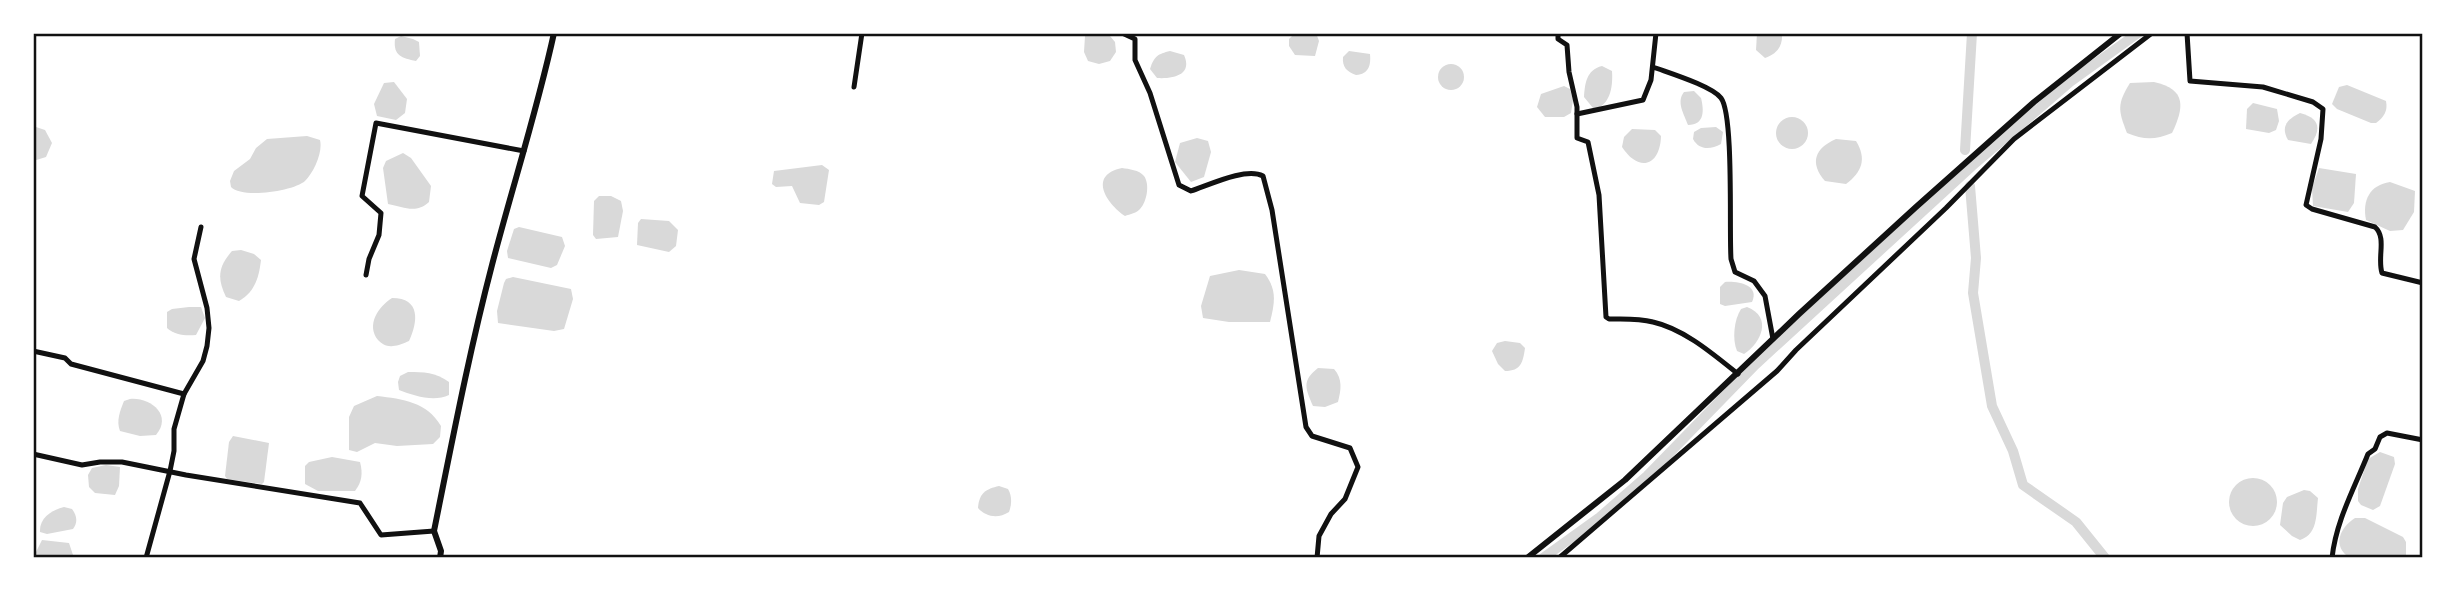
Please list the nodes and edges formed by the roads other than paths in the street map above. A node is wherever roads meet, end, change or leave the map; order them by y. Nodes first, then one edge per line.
1 (554, 33) edge
2 (862, 33) edge
3 (1122, 33) edge
4 (1558, 33) edge
5 (1657, 33) edge
6 (2121, 33) edge
7 (2152, 33) edge
8 (2187, 33) edge
9 (1653, 67) junction
10 (854, 88) dead end
11 (1577, 114) junction
12 (524, 151) junction
13 (201, 227) dead end
14 (366, 275) dead end
15 (2423, 283) edge
16 (1773, 339) junction
17 (33, 351) edge
18 (1738, 374) junction
19 (184, 394) junction
20 (2423, 440) edge
21 (33, 454) edge
22 (170, 471) junction
23 (434, 531) junction
24 (146, 558) edge
25 (440, 558) edge
26 (1317, 558) edge
27 (1527, 558) edge
28 (1559, 558) edge
29 (2332, 558) edge

1 - 12 street
2 - 10 street
3 - 26 street
4 - 11 street
5 - 9 street
6 - 16 street
7 - 28 street
8 - 15 street
9 - 11 street
9 - 16 street
11 - 18 street
12 - 14 street
12 - 23 street
13 - 19 street
16 - 18 street
17 - 19 street
18 - 27 street
19 - 22 street
20 - 29 street
21 - 22 street
22 - 23 street
22 - 24 street
23 - 25 street

